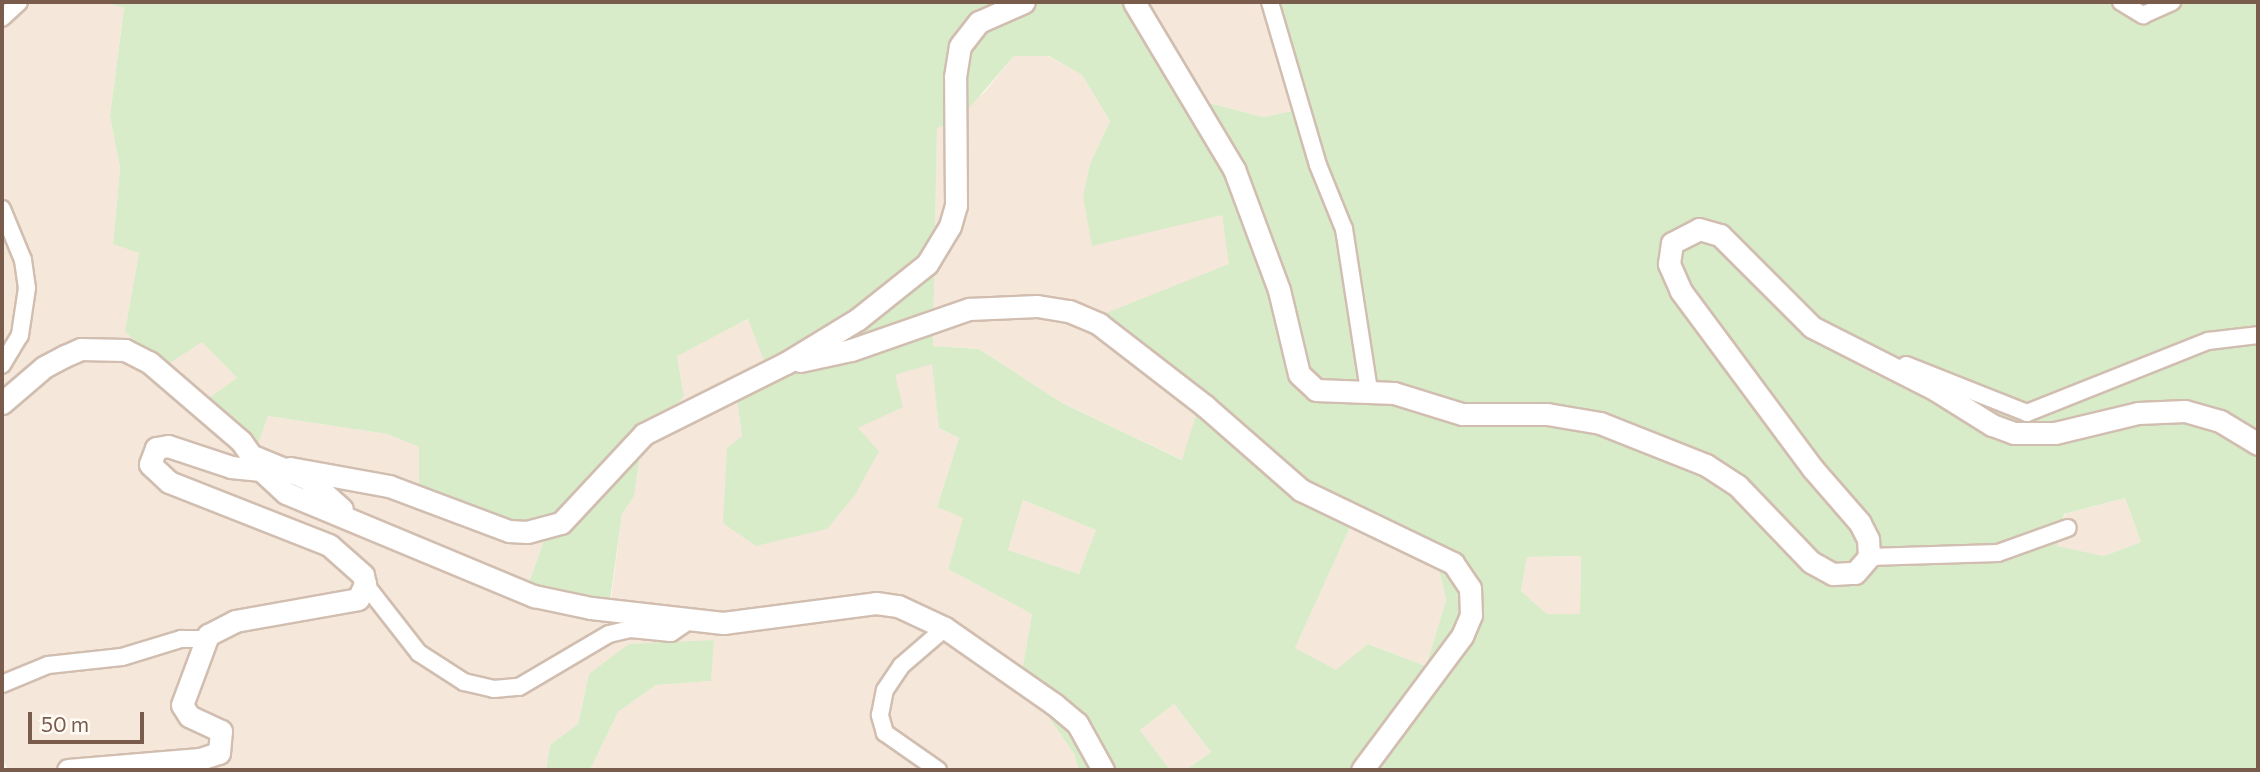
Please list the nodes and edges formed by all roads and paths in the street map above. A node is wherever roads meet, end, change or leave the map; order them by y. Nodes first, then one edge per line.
1 (19, 2) edge
2 (1024, 2) edge
3 (1134, 2) edge
4 (1270, 2) edge
5 (2121, 2) edge
6 (2172, 2) edge
7 (2, 18) edge
8 (2, 209) edge
9 (2258, 335) edge
10 (786, 363) junction
11 (2, 365) edge
12 (1895, 370) junction
13 (1369, 391) junction
14 (2, 403) edge
15 (2258, 444) edge
16 (258, 464) junction
17 (290, 468) junction
18 (348, 515) junction
19 (2068, 528) dead end
20 (1869, 557) junction
21 (365, 584) junction
22 (689, 621) junction
23 (945, 628) junction
24 (204, 639) junction
25 (2, 684) edge
26 (68, 770) edge
27 (938, 770) edge
28 (1103, 770) edge
29 (1362, 770) edge

1 - 7 street
2 - 10 street
3 - 13 street
4 - 13 street
5 - 6 street
8 - 11 street
9 - 12 street
10 - 17 street
10 - 29 street
12 - 15 street
12 - 20 street
13 - 20 street
14 - 16 street
16 - 17 street
16 - 18 street
16 - 21 street
17 - 18 street
18 - 22 street
19 - 20 street
21 - 22 street
21 - 24 street
22 - 23 street
23 - 27 street
23 - 28 street
24 - 25 street
24 - 26 street

